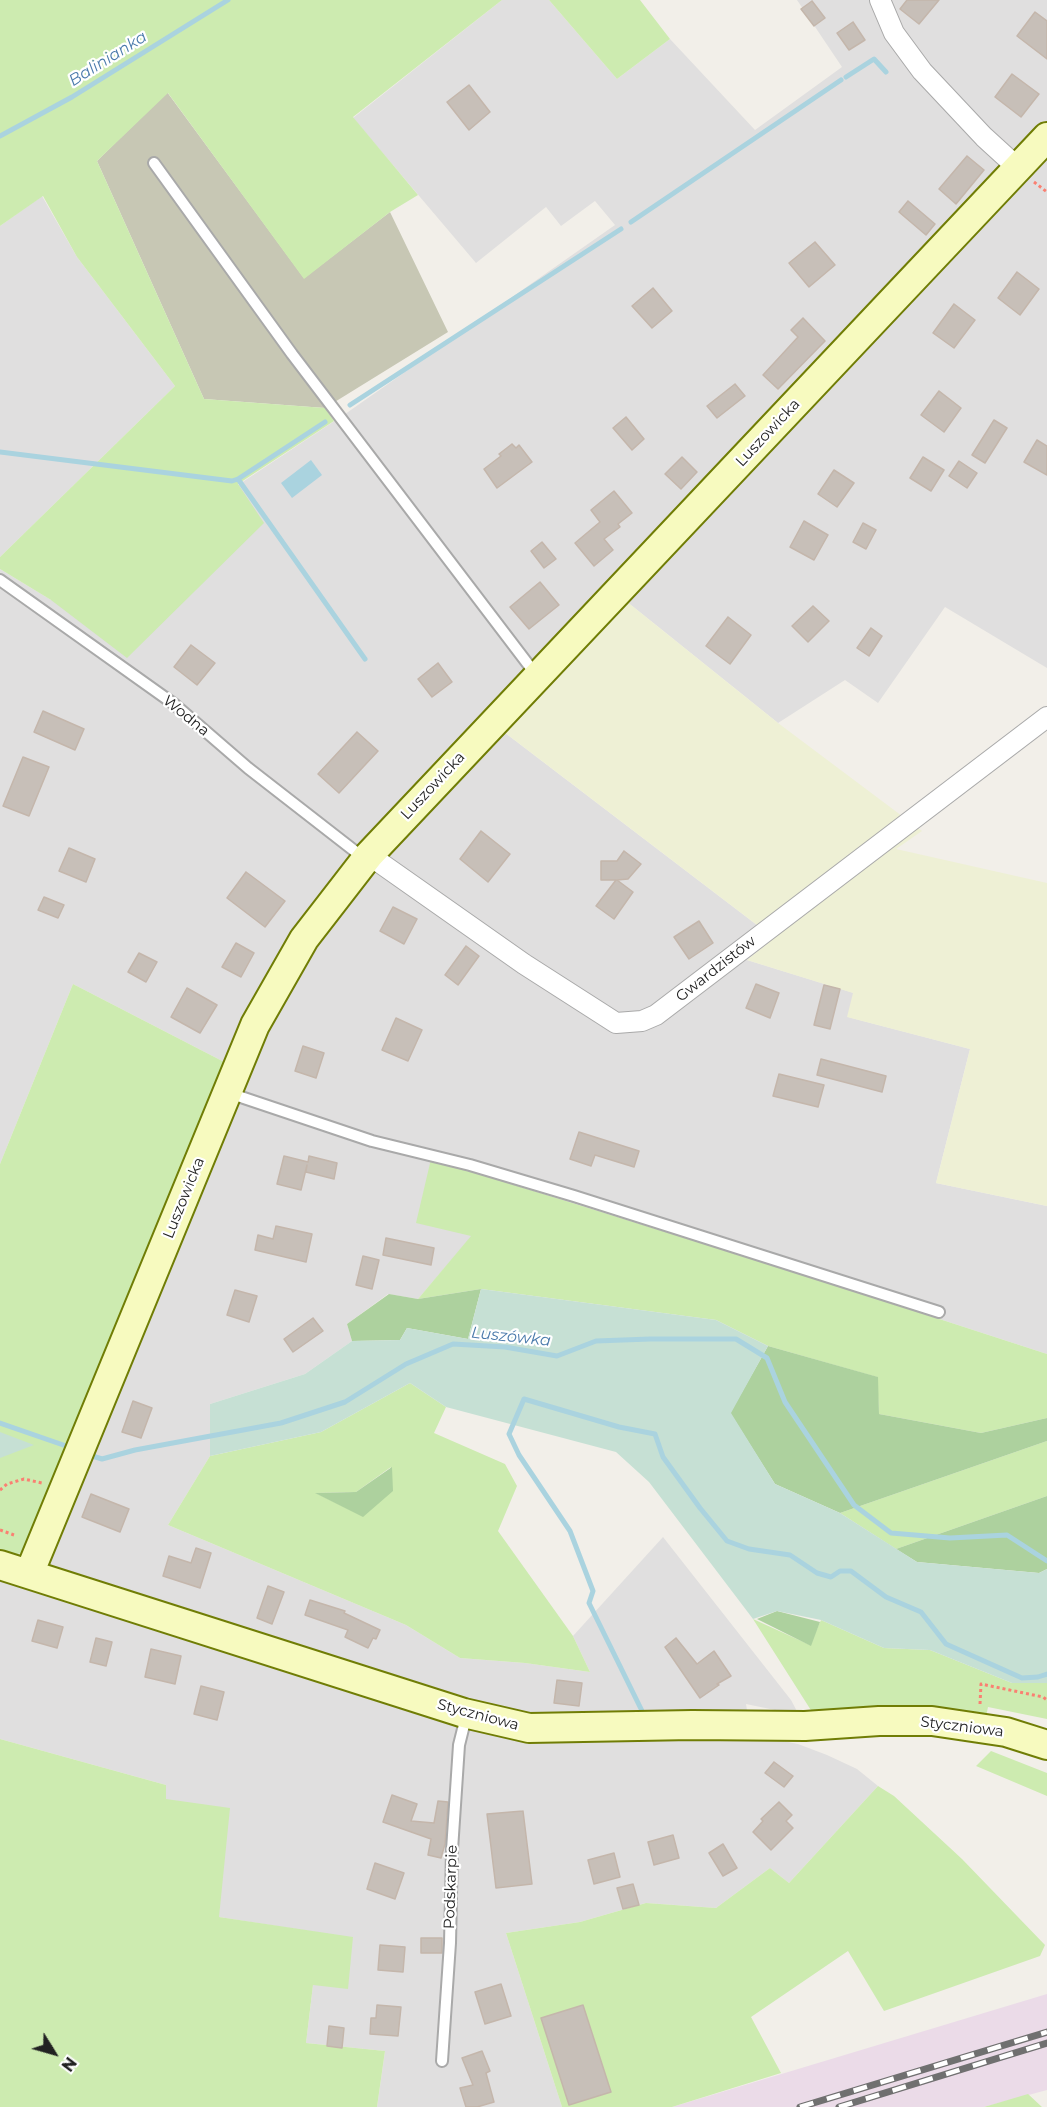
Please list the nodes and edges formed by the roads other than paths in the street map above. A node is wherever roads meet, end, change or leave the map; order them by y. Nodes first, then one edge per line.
1 (880, 0) edge
2 (1047, 137) edge
3 (154, 163) dead end
4 (1018, 168) junction
5 (0, 580) edge
6 (537, 676) junction
7 (1047, 717) edge
8 (367, 857) junction
9 (228, 1092) junction
10 (939, 1312) dead end
11 (0, 1565) edge
12 (29, 1574) junction
13 (464, 1713) junction
14 (1047, 1745) edge
15 (442, 2061) dead end

1 - 4 street
2 - 4 street, Luszowicka
3 - 6 lane
4 - 6 street, Luszowicka
5 - 8 lane, Wodna
6 - 8 street, Luszowicka
7 - 8 street, Gwardzistów
8 - 9 street, Luszowicka
9 - 10 lane
9 - 12 street, Luszowicka
11 - 12 street, Styczniowa
12 - 13 street, Styczniowa
13 - 14 street, Styczniowa
13 - 15 lane, Podskarpie

